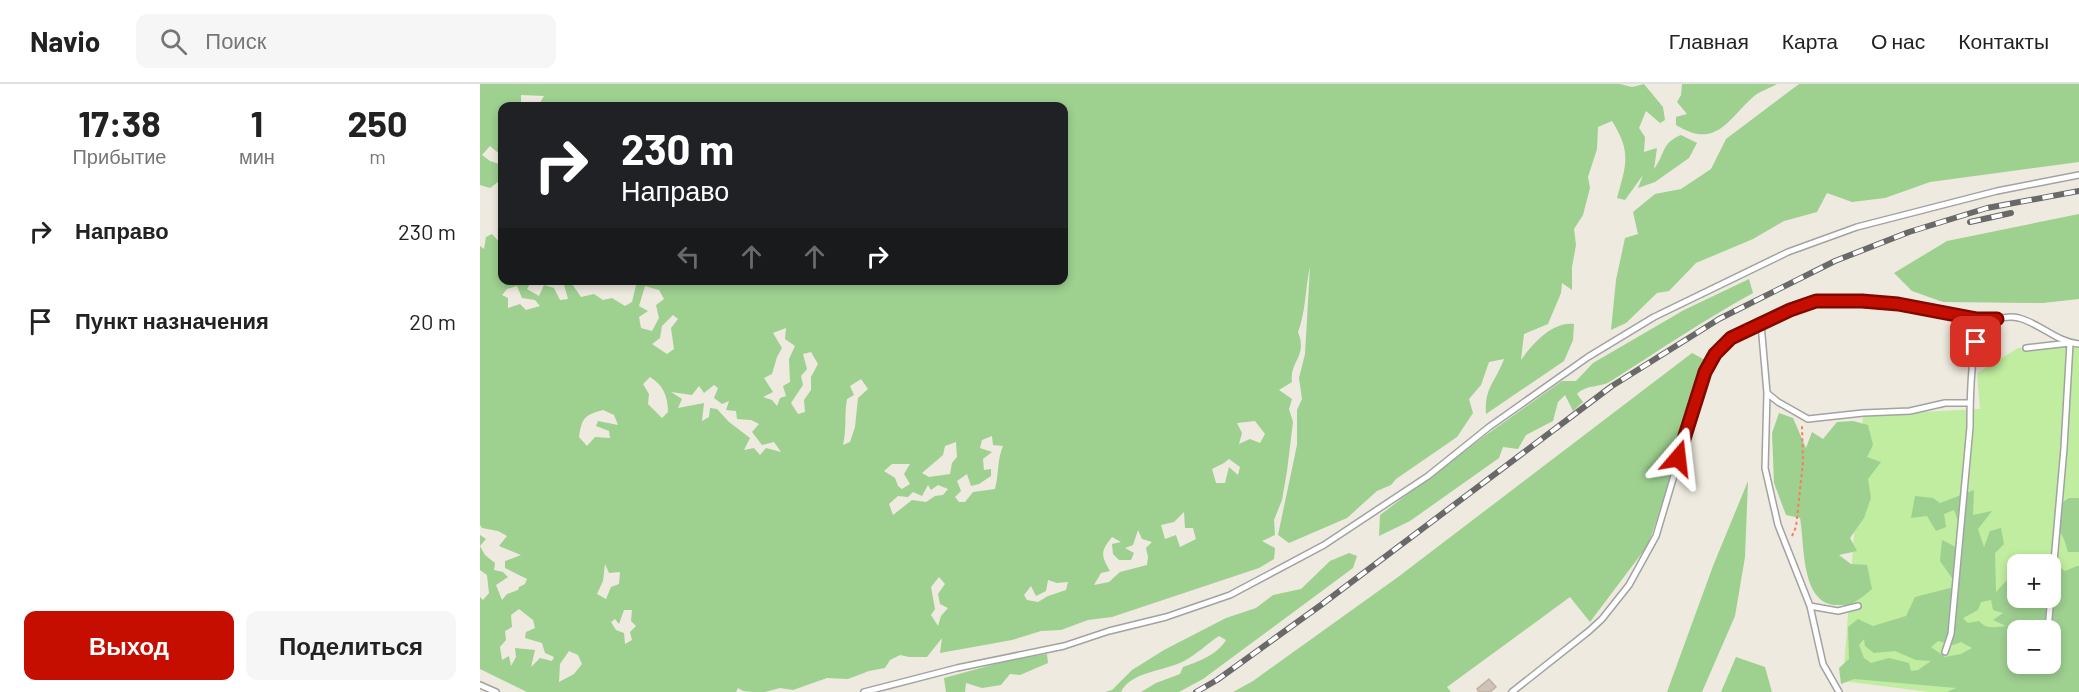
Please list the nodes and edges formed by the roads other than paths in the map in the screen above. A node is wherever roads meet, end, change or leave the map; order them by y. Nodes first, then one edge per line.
1 (2079, 176) edge
2 (1997, 319) junction
3 (1761, 324) junction
4 (2070, 343) junction
5 (2079, 344) edge
6 (2026, 348) dead end
7 (1767, 393) junction
8 (1970, 403) junction
9 (1810, 606) junction
10 (1858, 606) dead end
11 (2049, 620) edge
12 (1945, 651) dead end
13 (480, 685) edge
14 (496, 692) edge
15 (864, 692) edge
16 (1512, 692) edge
17 (1839, 692) edge

1 - 15 lane
2 - 3 lane
2 - 4 lane
2 - 8 lane
3 - 7 lane
3 - 16 lane
4 - 5 lane
4 - 6 lane
4 - 11 lane
7 - 8 lane
7 - 9 lane
8 - 12 lane
9 - 10 lane
9 - 17 lane
13 - 14 lane

